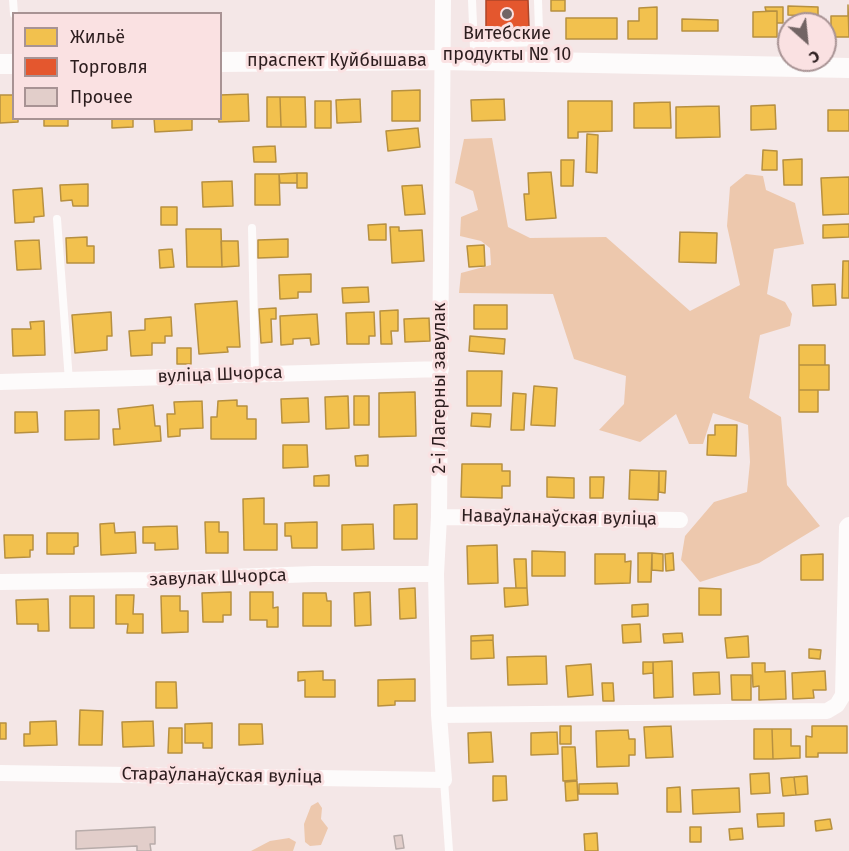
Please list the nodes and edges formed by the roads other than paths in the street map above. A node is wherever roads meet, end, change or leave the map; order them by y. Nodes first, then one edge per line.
1 (443, 0) edge
2 (472, 0) edge
3 (538, 0) edge
4 (475, 52) junction
5 (539, 52) junction
6 (441, 60) junction
7 (222, 62) edge
8 (849, 68) edge
9 (57, 219) dead end
10 (252, 228) dead end
11 (441, 369) junction
12 (255, 373) junction
13 (69, 381) junction
14 (0, 382) edge
15 (439, 517) junction
16 (680, 520) dead end
17 (849, 525) edge
18 (436, 574) junction
19 (0, 582) edge
20 (439, 715) junction
21 (0, 773) edge
22 (444, 780) junction
23 (449, 851) edge

1 - 6 street, 2-і Лагерны завулак
2 - 4 lane
3 - 5 lane
4 - 5 street, праспект Куйбышава
4 - 6 street, праспект Куйбышава
5 - 8 street, праспект Куйбышава
6 - 7 street, праспект Куйбышава
6 - 11 street, 2-і Лагерны завулак
9 - 13 lane
10 - 12 lane
11 - 12 street, вуліца Шчорса
11 - 15 street, 2-і Лагерны завулак
12 - 13 street, вуліца Шчорса
13 - 14 street, вуліца Шчорса
15 - 16 street, Наваўланаўская вуліца
15 - 18 street, 2-і Лагерны завулак
17 - 20 street
18 - 19 street, завулак Шчорса
18 - 20 street, 2-і Лагерны завулак
20 - 22 street, 2-і Лагерны завулак
21 - 22 street, Стараўланаўская вуліца
22 - 23 lane

